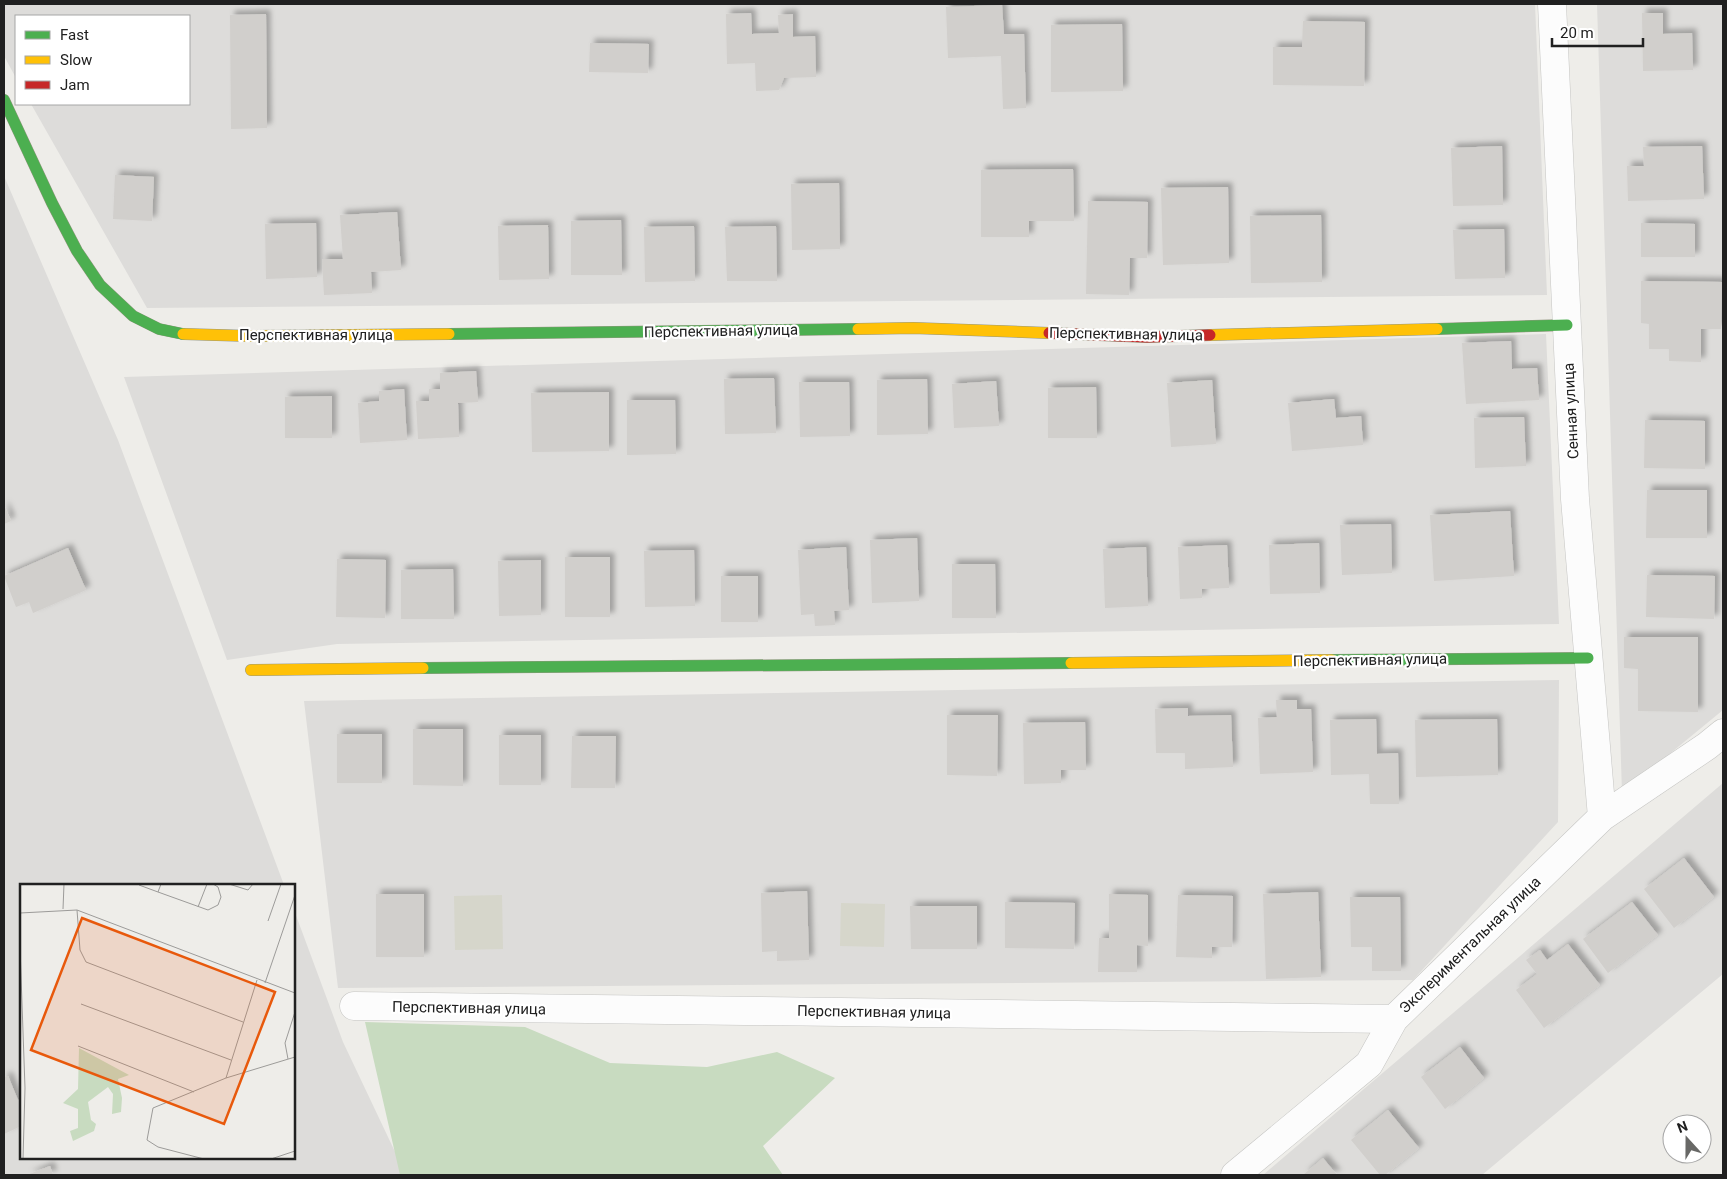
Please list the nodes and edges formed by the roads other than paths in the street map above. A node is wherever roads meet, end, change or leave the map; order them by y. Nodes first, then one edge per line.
1 (1552, 4) edge
2 (4, 100) edge
3 (1567, 325) junction
4 (1588, 658) junction
5 (251, 670) dead end
6 (1723, 733) edge
7 (1602, 817) junction
8 (354, 1006) dead end
9 (1394, 1019) junction
10 (1235, 1175) edge

1 - 3 street, Сенная улица
2 - 3 street, Перспективная улица
3 - 4 street, Сенная улица
4 - 5 street, Перспективная улица
4 - 7 street, Сенная улица
6 - 7 street, Экспериментальная улица
7 - 9 street, Экспериментальная улица
8 - 9 street, Перспективная улица
9 - 10 street, Экспериментальная улица

